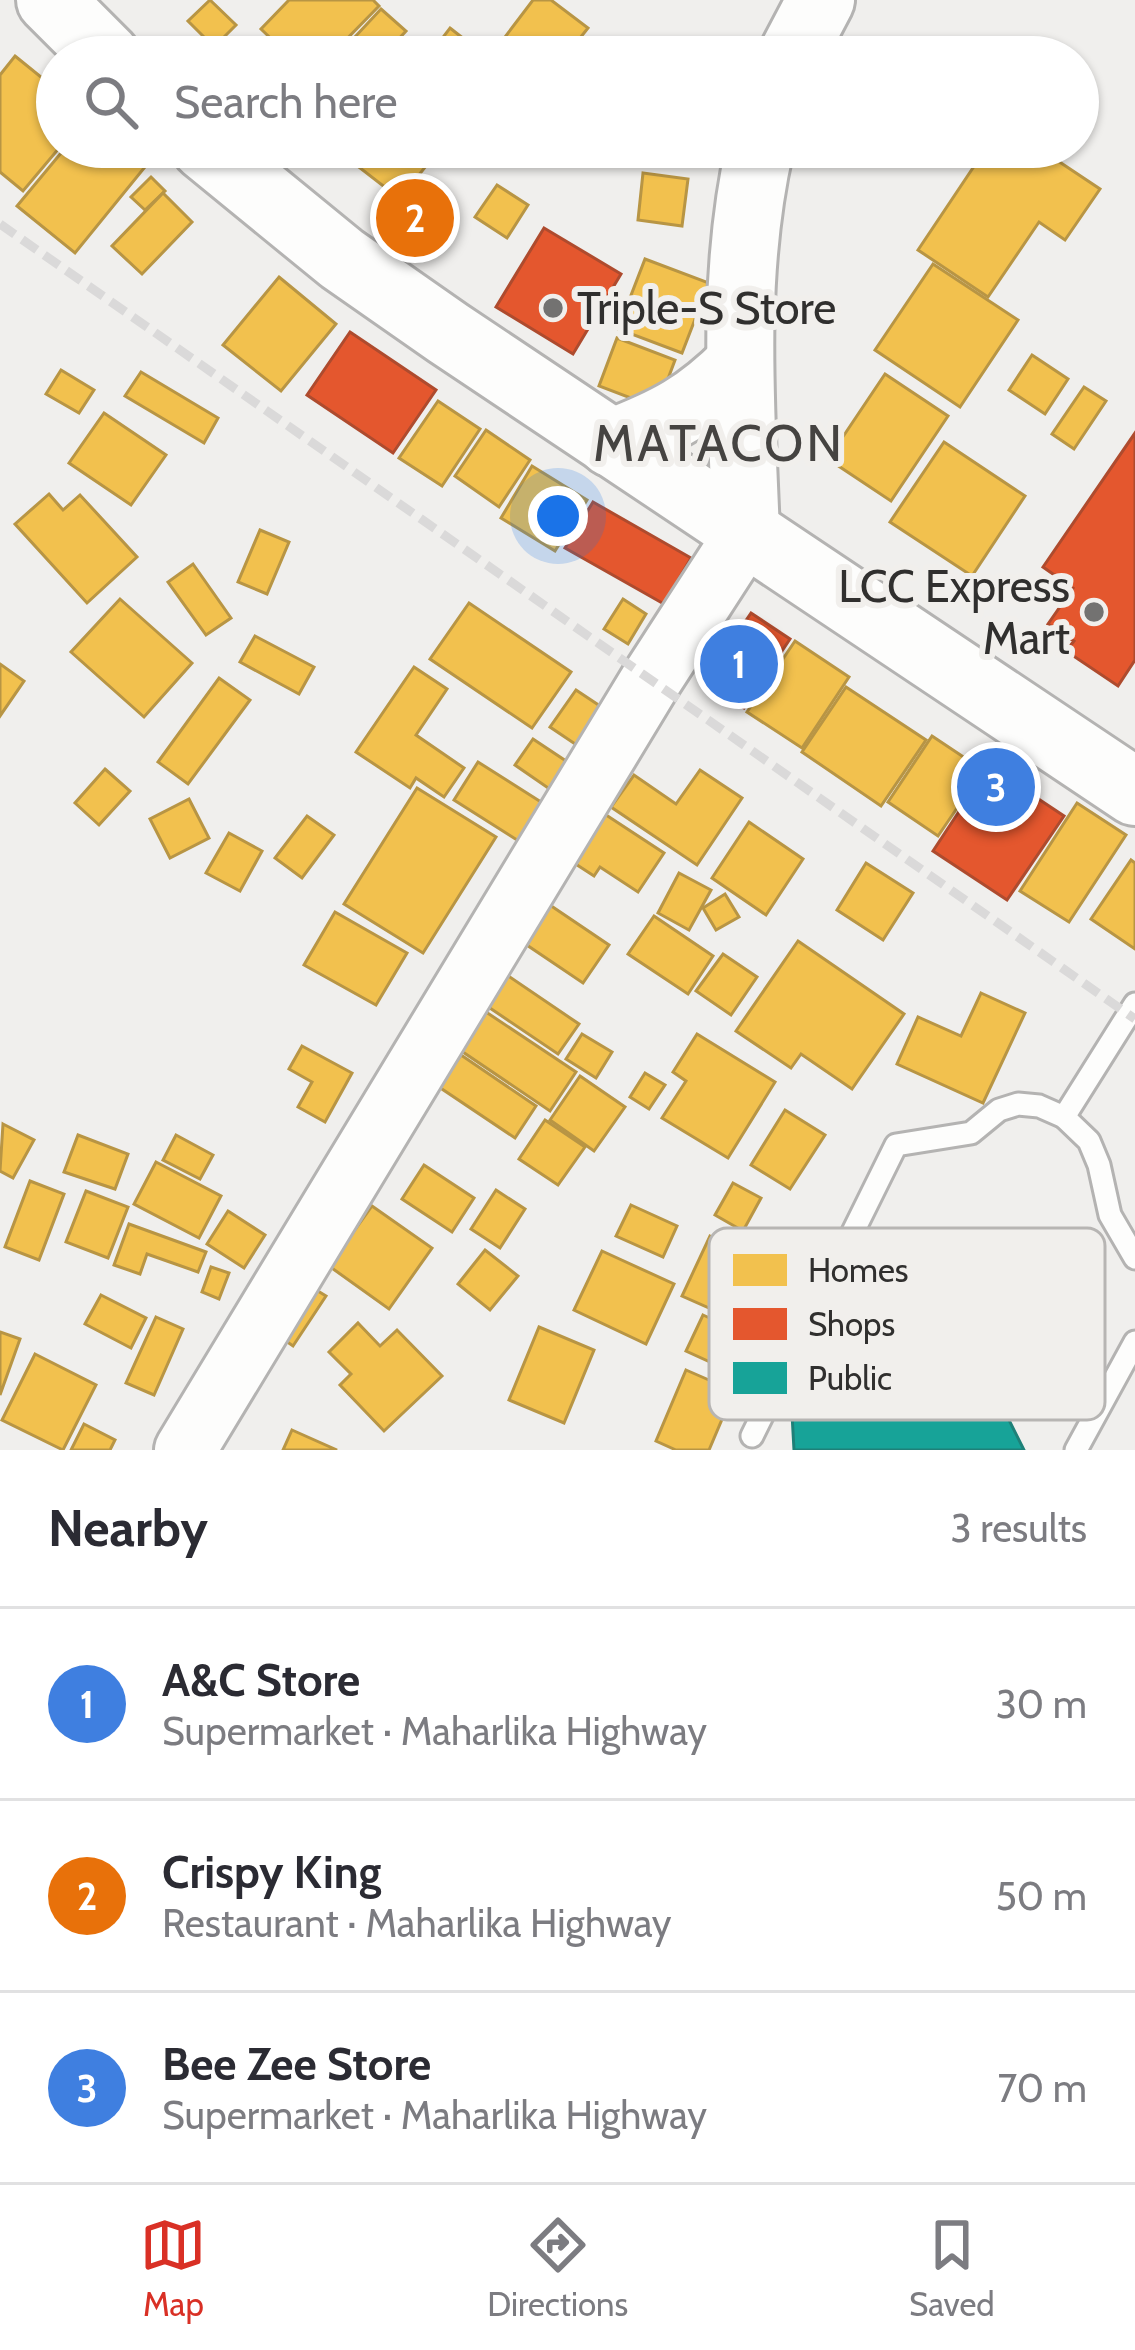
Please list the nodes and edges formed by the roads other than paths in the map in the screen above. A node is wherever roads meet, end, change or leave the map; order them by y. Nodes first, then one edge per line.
1 (50, 0) edge
2 (821, 0) edge
3 (86, 36) edge
4 (802, 36) edge
5 (231, 168) edge
6 (757, 168) edge
7 (740, 363) junction
8 (611, 442) junction
9 (746, 533) junction
10 (1135, 792) edge
11 (1135, 1004) edge
12 (1064, 1117) junction
13 (855, 1228) edge
14 (1135, 1258) edge
15 (1135, 1342) edge
16 (1105, 1397) edge
17 (760, 1420) edge
18 (1092, 1420) edge
19 (752, 1436) dead end
20 (185, 1450) edge
21 (1076, 1450) edge

1 - 3 main road
2 - 4 main road
5 - 8 main road
6 - 7 main road
7 - 8 main road
7 - 9 main road
8 - 9 main road
9 - 10 main road
9 - 20 street
11 - 12 lane
12 - 13 lane
12 - 14 lane
15 - 16 lane
17 - 19 lane
18 - 21 lane

